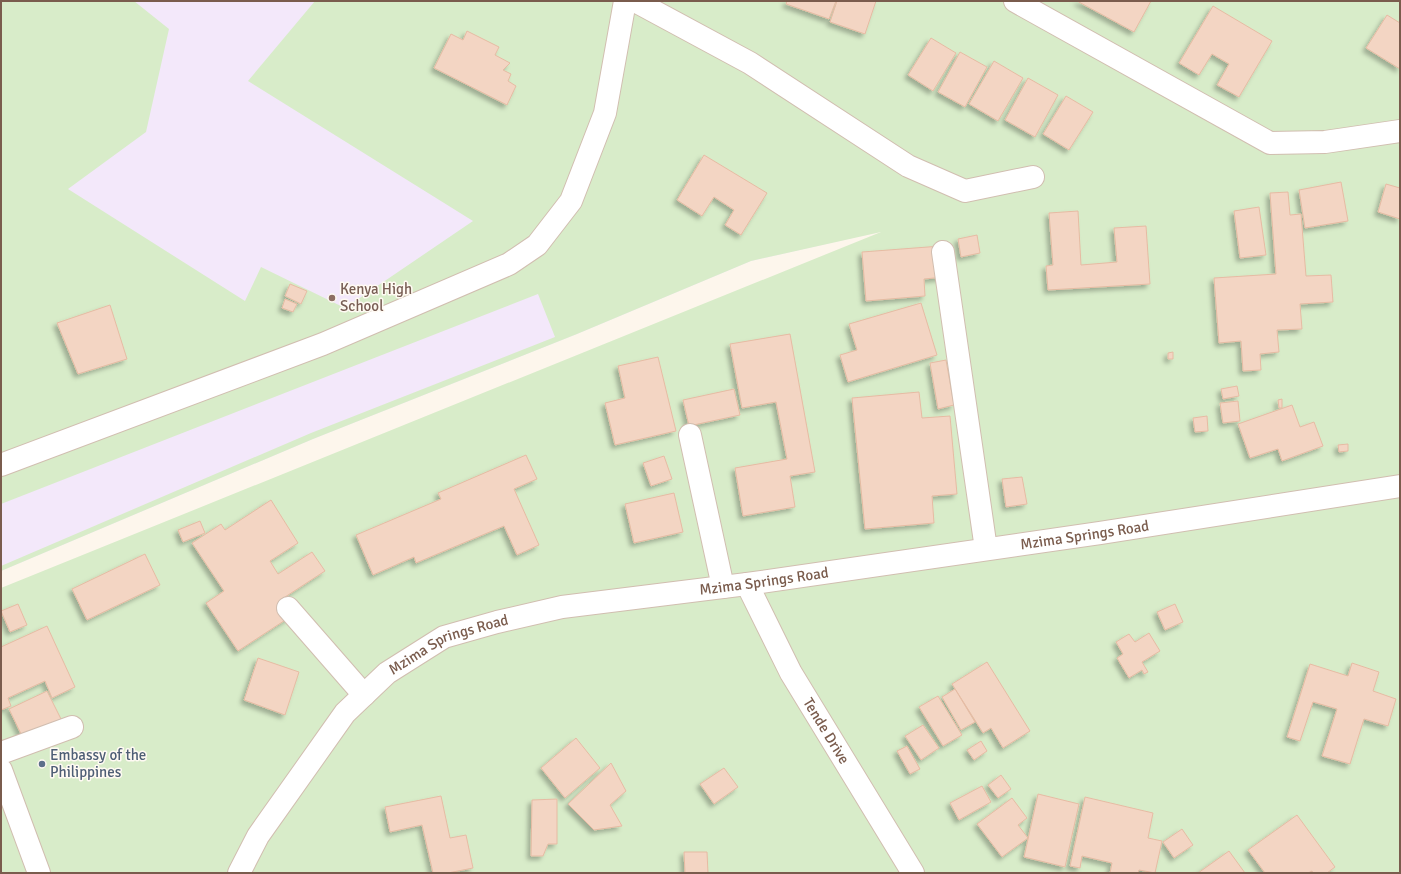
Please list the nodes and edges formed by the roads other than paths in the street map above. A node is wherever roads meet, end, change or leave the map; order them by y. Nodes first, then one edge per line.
1 (624, 1) edge
2 (634, 1) edge
3 (1015, 1) edge
4 (1400, 132) edge
5 (1033, 177) dead end
6 (943, 252) dead end
7 (690, 435) dead end
8 (1, 465) edge
9 (1400, 486) edge
10 (986, 549) junction
11 (747, 584) junction
12 (723, 587) junction
13 (288, 608) dead end
14 (364, 695) junction
15 (72, 727) dead end
16 (1, 753) edge
17 (1, 770) edge
18 (39, 873) edge
19 (239, 873) edge
20 (913, 873) edge

1 - 8 street
2 - 5 street
3 - 4 street
6 - 10 street
7 - 12 street
9 - 10 street, Mzima Springs Road
10 - 11 street, Mzima Springs Road
11 - 12 street, Mzima Springs Road
11 - 20 street, Tende Drive
12 - 14 street, Mzima Springs Road
13 - 14 street
14 - 19 street, Mzima Springs Road
15 - 16 street
17 - 18 street

